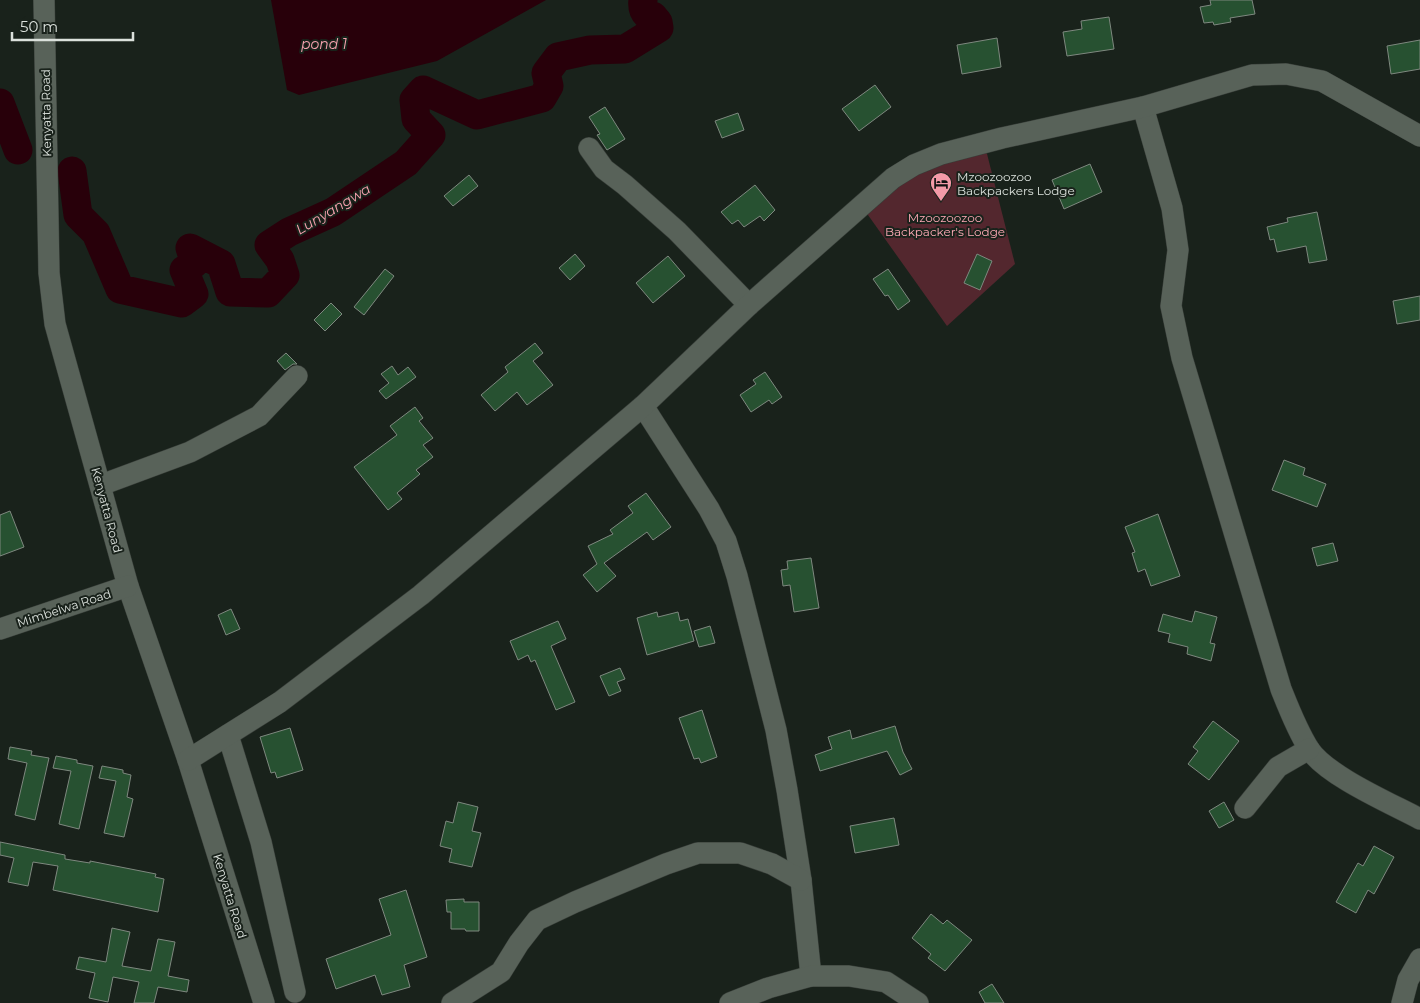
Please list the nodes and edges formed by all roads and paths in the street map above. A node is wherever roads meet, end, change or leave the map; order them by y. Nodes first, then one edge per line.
1 (44, 0) edge
2 (1143, 107) junction
3 (1420, 136) edge
4 (589, 148) dead end
5 (748, 306) junction
6 (297, 376) dead end
7 (643, 406) junction
8 (101, 485) junction
9 (128, 586) junction
10 (0, 629) edge
11 (228, 734) junction
12 (1309, 749) junction
13 (188, 760) junction
14 (1245, 808) dead end
15 (1420, 819) edge
16 (801, 880) junction
17 (1420, 959) edge
18 (811, 976) junction
19 (298, 998) edge
20 (264, 1002) edge
21 (452, 1003) edge
22 (730, 1003) edge
23 (918, 1003) edge
24 (1402, 1003) edge

1 - 8 street, Kenyatta Road
2 - 3 street
2 - 5 street
2 - 12 street
4 - 5 street
5 - 7 street
6 - 8 street
7 - 11 street
7 - 16 street
8 - 9 street, Kenyatta Road
9 - 10 street, Mimbelwa Road
9 - 13 street, Kenyatta Road
11 - 13 street
11 - 19 street
12 - 14 street
12 - 15 street
13 - 20 street, Kenyatta Road
16 - 18 street
16 - 21 street
17 - 24 street
18 - 22 street
18 - 23 street
19 - 20 street

